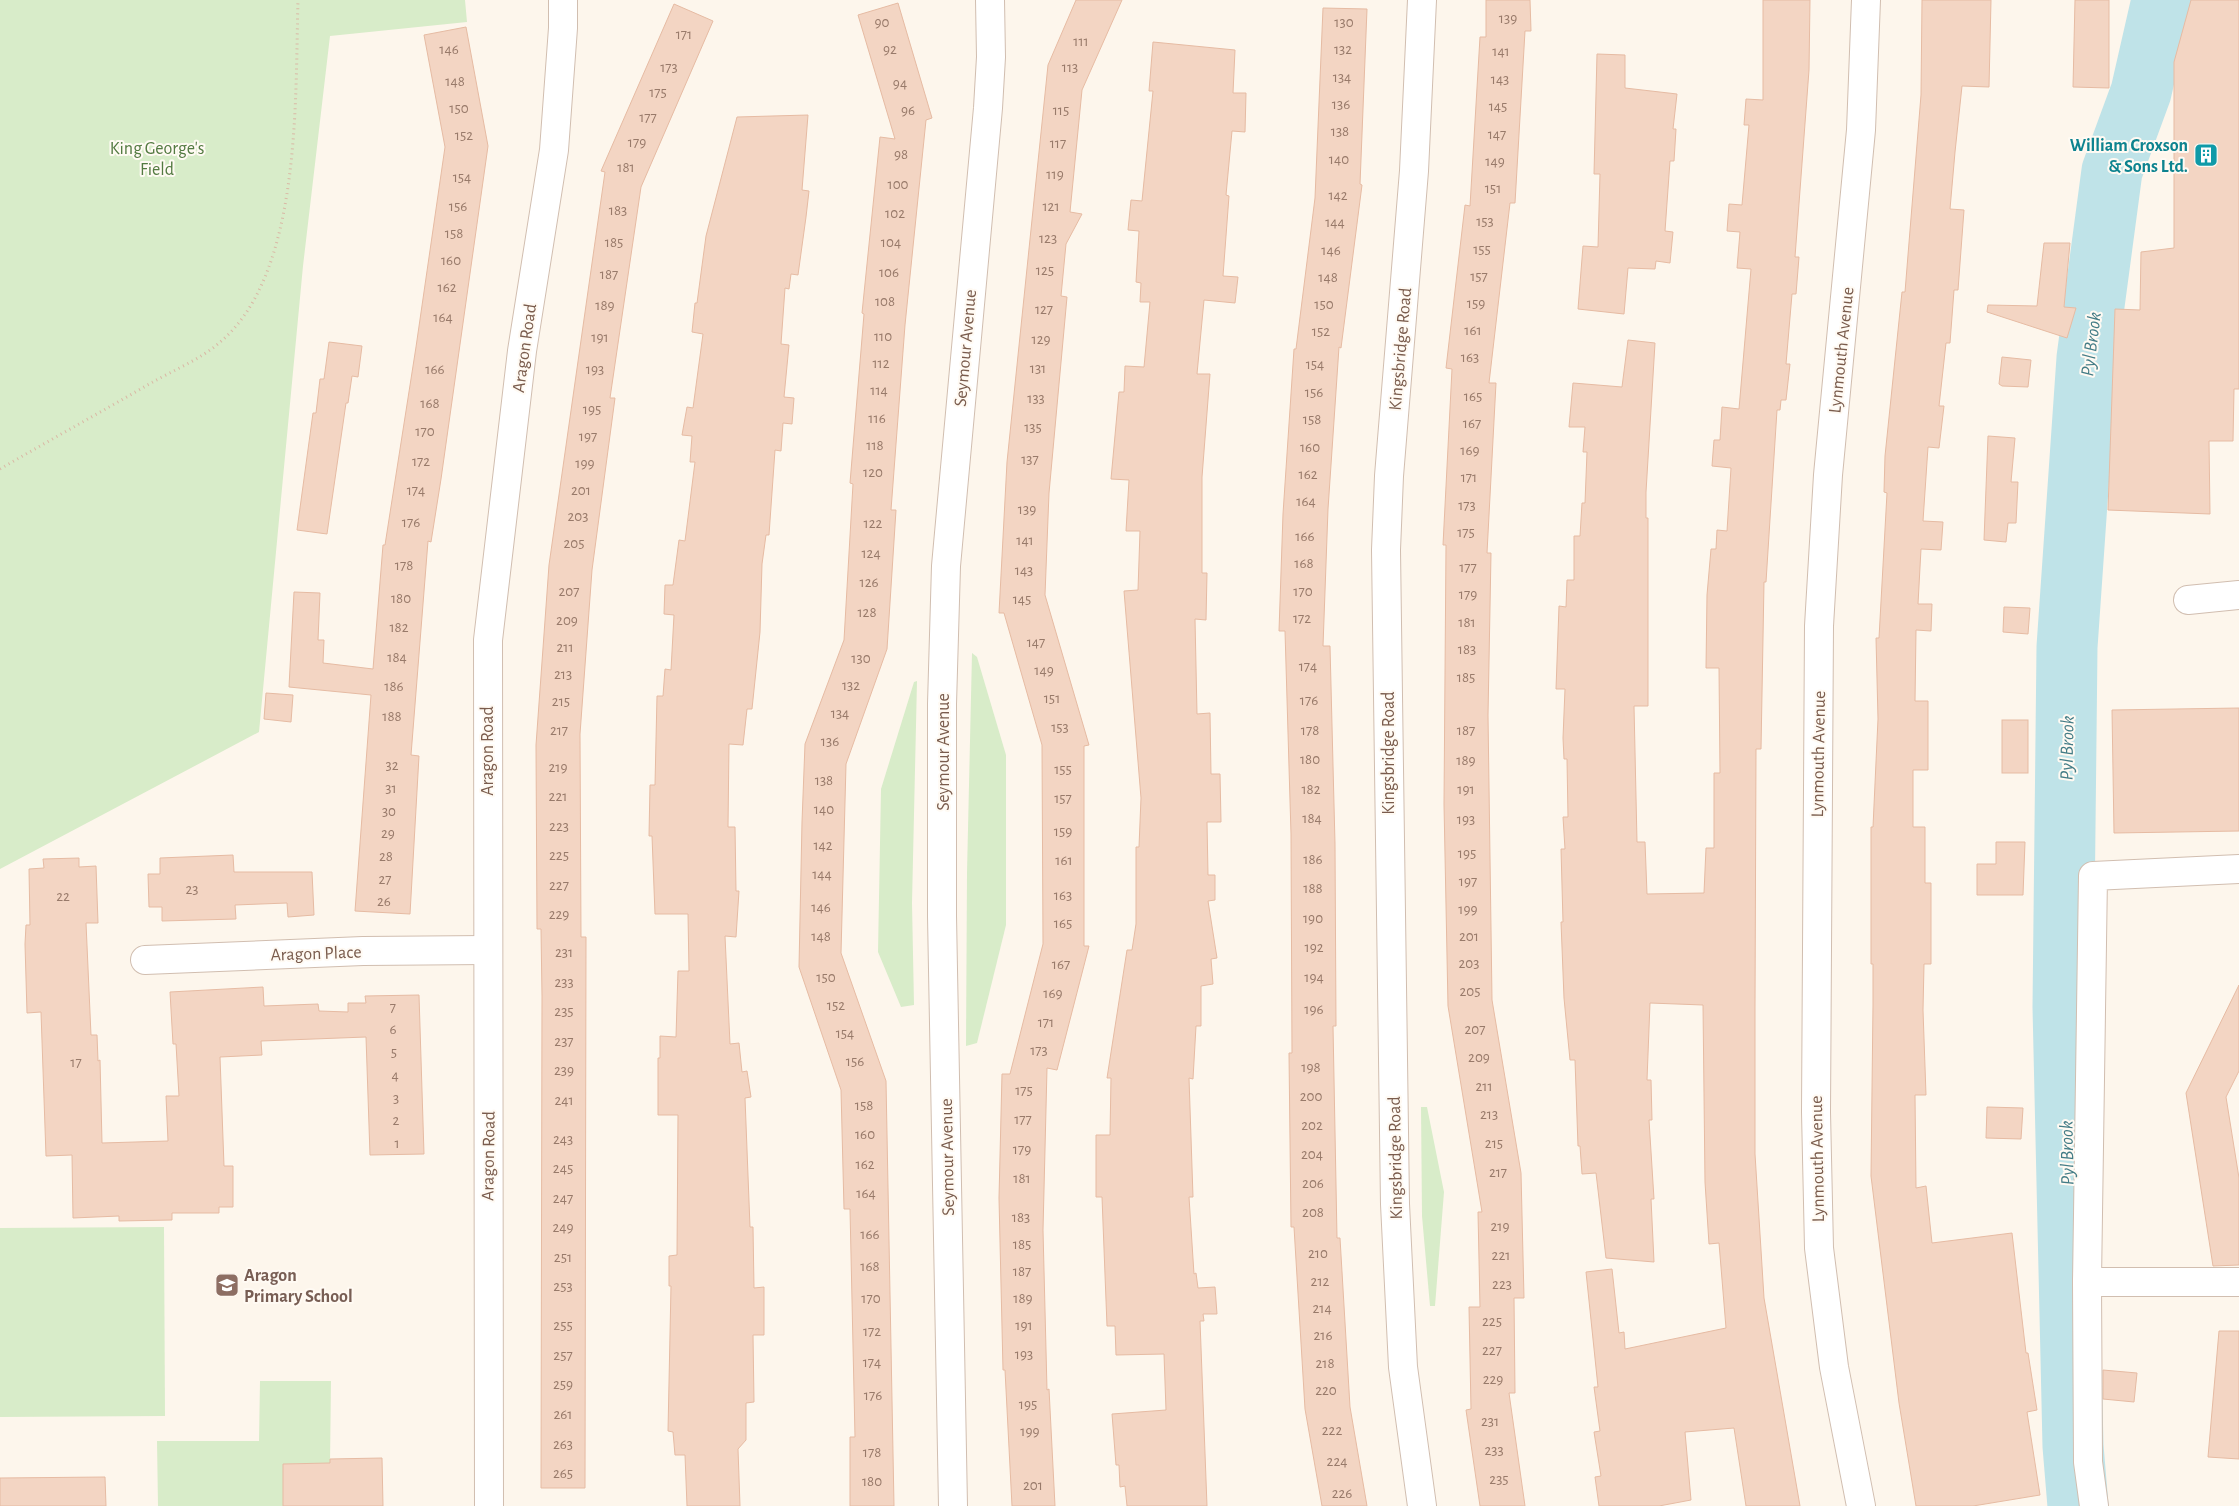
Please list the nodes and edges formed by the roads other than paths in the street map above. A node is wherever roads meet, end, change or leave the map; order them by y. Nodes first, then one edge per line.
1 (563, 0) edge
2 (990, 0) edge
3 (1422, 0) edge
4 (1866, 0) edge
5 (2239, 595) edge
6 (2188, 600) dead end
7 (2239, 869) edge
8 (488, 950) junction
9 (145, 960) dead end
10 (2087, 1282) junction
11 (2239, 1282) edge
12 (489, 1506) edge
13 (953, 1506) edge
14 (1422, 1506) edge
15 (1861, 1506) edge
16 (2094, 1506) edge

1 - 8 street, Aragon Road
2 - 13 street, Seymour Avenue
3 - 14 street, Kingsbridge Road
4 - 15 street, Lynmouth Avenue
5 - 6 street
7 - 10 street
8 - 9 street, Aragon Place
8 - 12 street, Aragon Road
10 - 11 street
10 - 16 street

